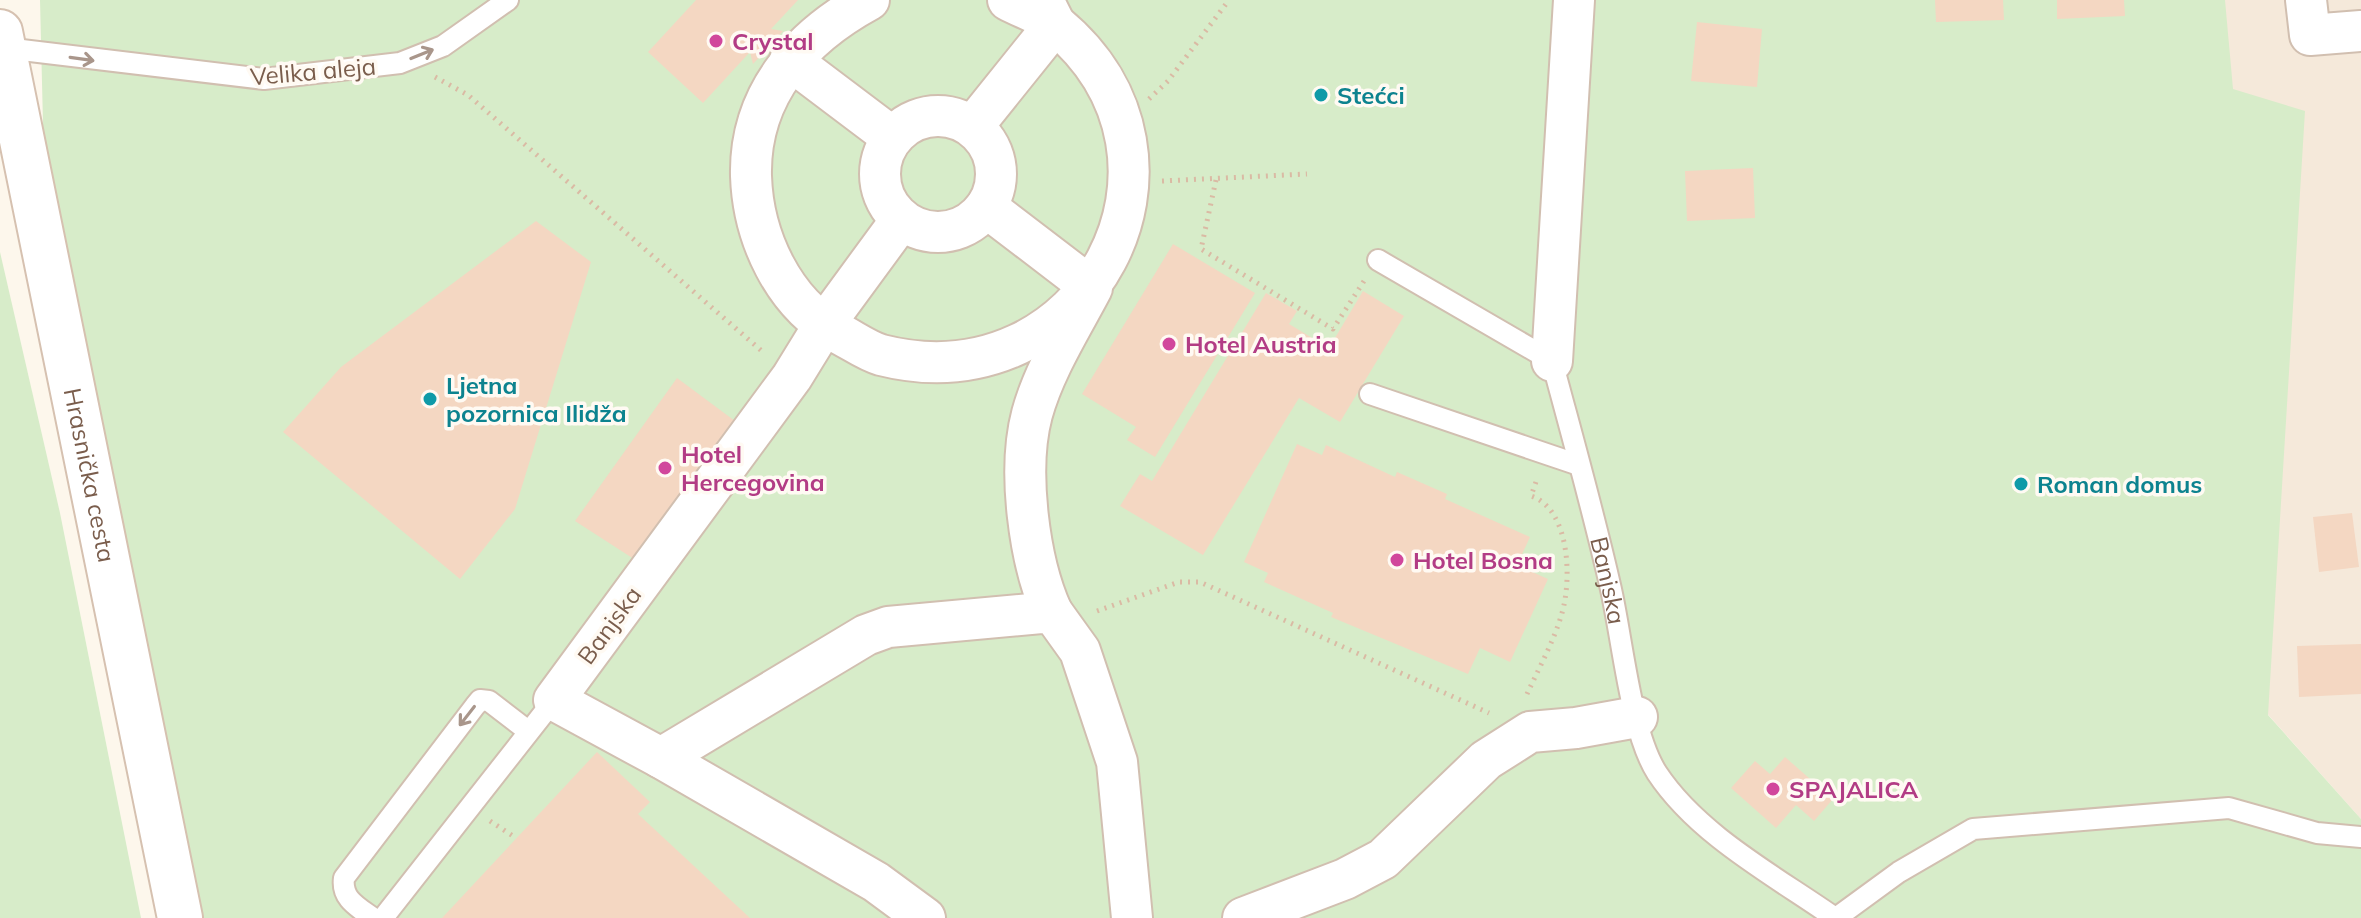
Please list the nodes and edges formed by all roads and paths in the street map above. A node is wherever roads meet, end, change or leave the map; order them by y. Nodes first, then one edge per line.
1 (508, 0) edge
2 (869, 0) edge
3 (1008, 0) edge
4 (1229, 0) edge
5 (1574, 0) edge
6 (2306, 0) edge
7 (1049, 12) edge
8 (2361, 31) edge
9 (2, 40) edge
10 (790, 60) junction
11 (400, 63) junction
12 (1120, 115) junction
13 (973, 126) junction
14 (892, 137) junction
15 (1307, 174) dead end
16 (1216, 180) junction
17 (1129, 181) junction
18 (986, 207) junction
19 (901, 220) junction
20 (1378, 260) joint
21 (1092, 288) junction
22 (824, 325) junction
23 (1552, 361) junction
24 (792, 377) junction
25 (1370, 394) dead end
26 (1544, 453) junction
27 (1579, 465) junction
28 (1052, 612) junction
29 (554, 700) junction
30 (1637, 717) junction
31 (1522, 728) junction
32 (528, 731) junction
33 (661, 758) junction
34 (2361, 837) edge
35 (180, 918) edge
36 (373, 918) edge
37 (383, 918) edge
38 (925, 918) edge
39 (1132, 918) edge
40 (1243, 918) edge
41 (1835, 918) edge

11 -> 1 lane, Velika aleja
2 - 10 street
3 - 7 street
4 - 12 path
5 - 23 street
6 - 8 street
7 - 12 street
7 - 13 street
9 -> 11 lane, Velika aleja
9 - 35 street, Hrasnička cesta
10 - 14 street
10 - 22 street
11 - 24 path
12 - 17 street
13 - 14 street
13 - 18 street
14 - 19 street
15 - 16 path
16 - 17 path
16 - 20 path
17 - 21 street
18 - 19 street
18 - 21 street
19 - 22 street, Banjska
20 - 23 lane
21 - 22 street
21 - 28 street
22 - 24 street, Banjska
23 - 27 lane, Banjska
24 - 29 street, Banjska
25 - 26 lane
26 - 27 lane
26 - 31 path
27 - 30 lane, Banjska
28 - 31 path
28 - 33 street
28 - 39 street
29 - 32 lane, Banjska
29 - 33 street
30 - 31 street
30 - 41 lane, Banjska
31 - 40 street
32 -> 36 lane
32 - 37 lane, Banjska
33 - 38 street
34 - 41 lane

